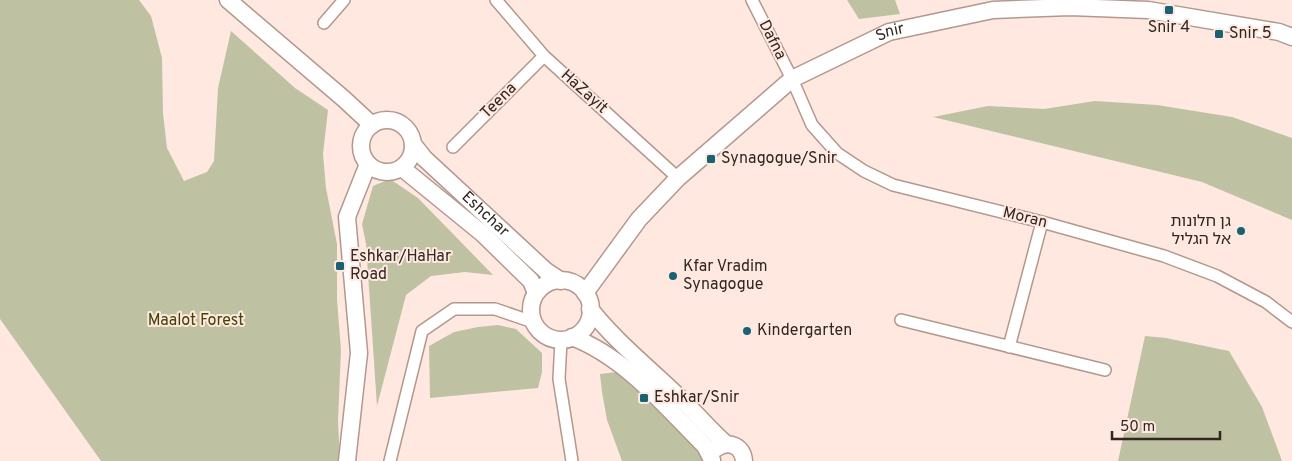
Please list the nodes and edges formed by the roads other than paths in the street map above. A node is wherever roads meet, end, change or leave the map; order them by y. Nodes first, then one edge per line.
1 (228, 0) edge
2 (344, 0) edge
3 (496, 0) edge
4 (752, 0) edge
5 (324, 23) dead end
6 (1292, 37) edge
7 (544, 56) junction
8 (792, 79) junction
9 (372, 125) junction
10 (413, 144) junction
11 (453, 147) dead end
12 (368, 164) junction
13 (402, 168) junction
14 (678, 178) junction
15 (1042, 222) junction
16 (561, 281) junction
17 (536, 293) junction
18 (584, 293) junction
19 (590, 308) junction
20 (901, 320) dead end
21 (533, 322) junction
22 (1292, 322) edge
23 (567, 339) junction
24 (1010, 347) junction
25 (1105, 370) dead end
26 (726, 444) junction
27 (712, 460) edge
28 (347, 461) edge
29 (390, 461) edge
30 (572, 461) edge
31 (744, 461) edge

1 - 9 main road
2 - 5 street
3 - 7 street, HaZayit
4 - 8 street, Dafna
6 - 8 main road, Snir
7 - 11 street, Teena
7 - 14 street, HaZayit
8 - 14 main road, Snir
8 - 15 street, Moran
9 - 10 main road
9 - 12 main road
10 - 13 main road
10 - 16 main road, Eshchar
12 - 13 main road
12 - 28 main road
13 - 17 main road, Eshchar
14 - 18 main road, Snir
15 - 22 street, Moran
15 - 24 street
16 - 17 main road
16 - 18 main road
17 - 21 main road
18 - 19 main road
19 - 23 main road
19 - 26 main road
20 - 24 street
21 - 23 main road
21 - 29 street
23 - 27 main road
23 - 30 street
24 - 25 street
26 - 27 main road
26 - 31 main road

